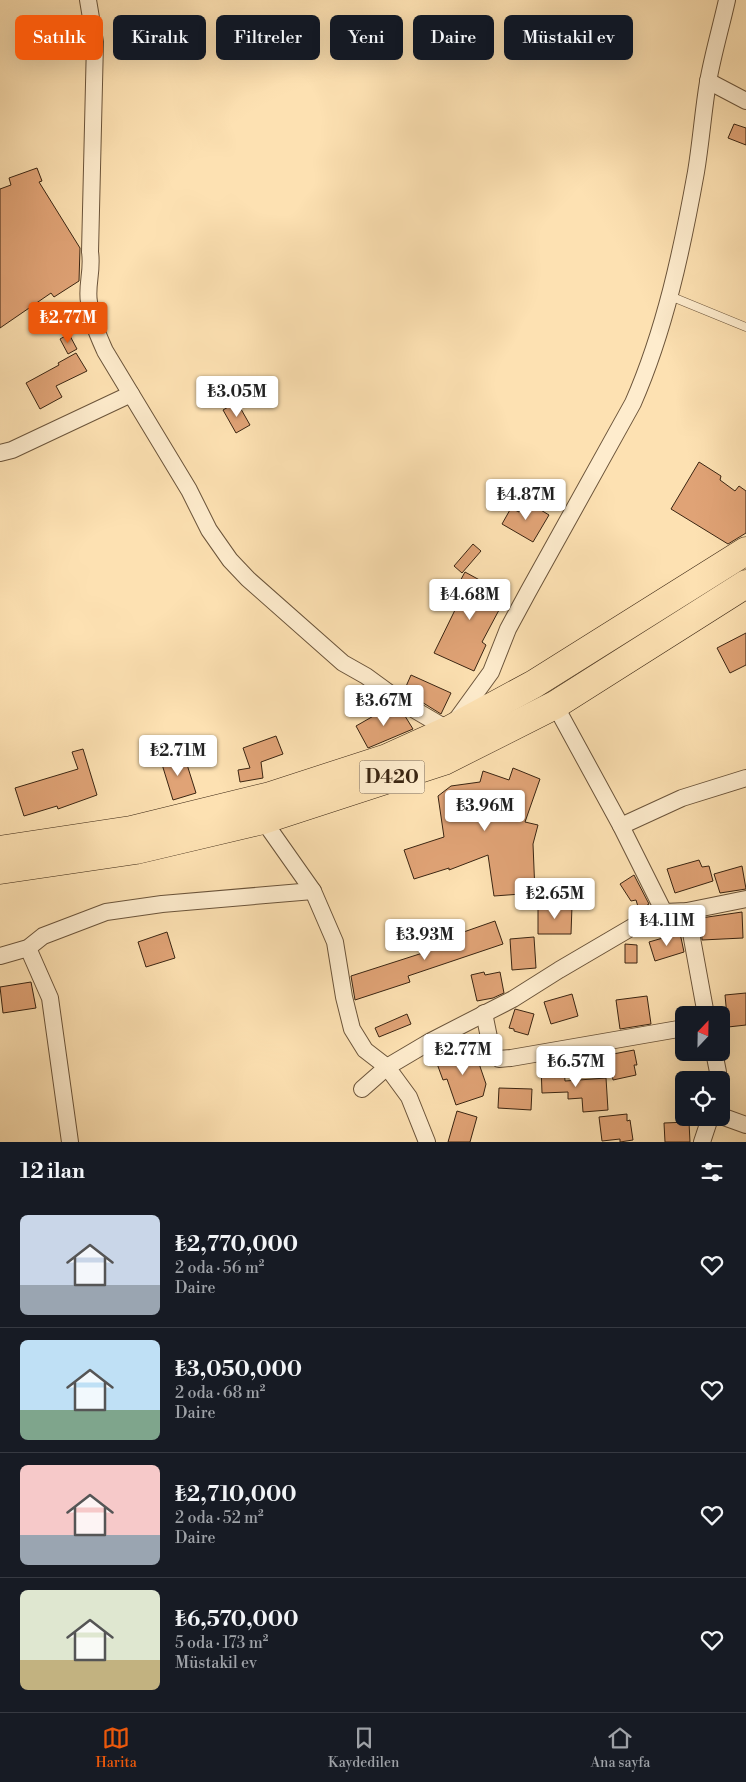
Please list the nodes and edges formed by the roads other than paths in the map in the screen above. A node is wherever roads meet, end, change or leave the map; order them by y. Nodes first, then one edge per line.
1 (88, 0) edge
2 (727, 0) edge
3 (708, 81) junction
4 (746, 101) edge
5 (670, 296) junction
6 (746, 327) edge
7 (130, 394) junction
8 (0, 453) edge
9 (746, 551) edge
10 (746, 584) edge
11 (555, 705) junction
12 (449, 730) junction
13 (746, 778) edge
14 (263, 820) junction
15 (621, 826) junction
16 (0, 850) edge
17 (0, 870) edge
18 (313, 891) junction
19 (746, 899) edge
20 (687, 911) junction
21 (664, 912) junction
22 (28, 948) junction
23 (0, 956) edge
24 (704, 1006) edge
25 (484, 1013) junction
26 (675, 1030) edge
27 (388, 1067) junction
28 (362, 1088) dead end
29 (730, 1119) edge
30 (746, 1125) edge
31 (707, 1126) edge
32 (70, 1142) edge
33 (427, 1142) edge
34 (702, 1142) edge

1 - 7 street
2 - 3 street
3 - 4 street
3 - 5 street
5 - 6 lane
5 - 12 street
7 - 8 street
7 - 12 street
9 - 12 highway, D420
10 - 11 highway, D420
11 - 14 highway, D420
11 - 15 street
12 - 16 highway, D420
13 - 15 street
14 - 17 highway, D420
14 - 18 street
15 - 21 street
18 - 22 street
18 - 27 street
19 - 20 street
20 - 21 street
20 - 24 street
21 - 25 street
22 - 23 street
22 - 32 street
25 - 26 street
25 - 27 street
27 - 28 street
27 - 33 street
29 - 30 street
31 - 34 street

